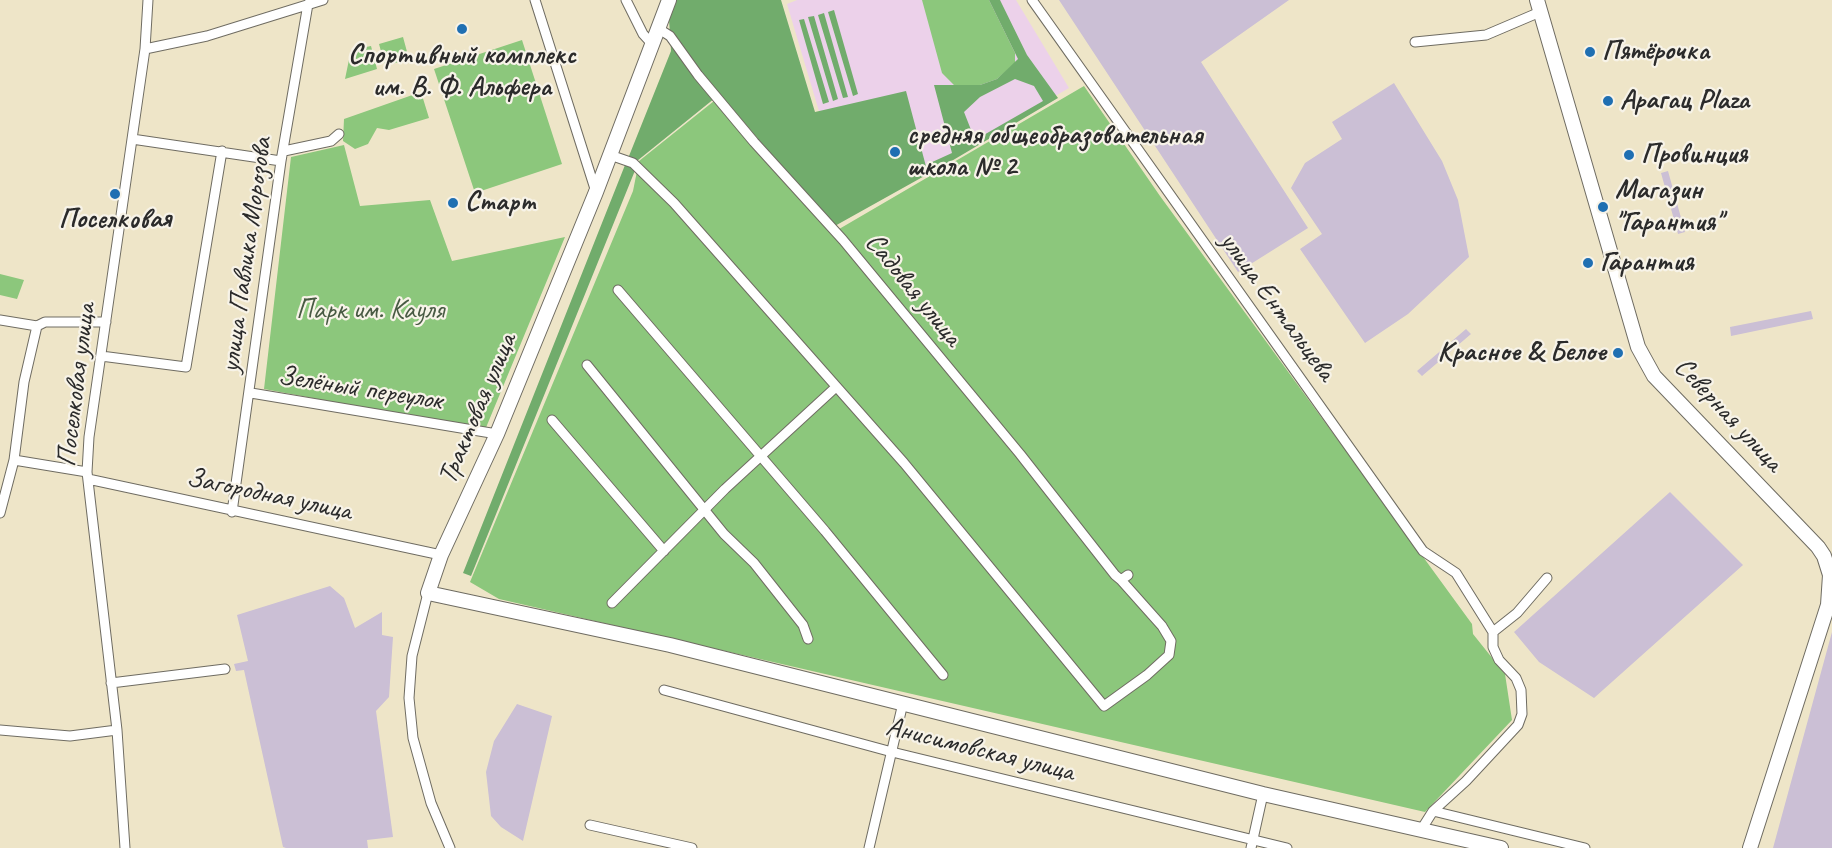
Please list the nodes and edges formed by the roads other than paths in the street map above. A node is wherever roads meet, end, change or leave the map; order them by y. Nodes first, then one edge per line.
1 (148, 0) edge
2 (323, 0) edge
3 (535, 0) edge
4 (626, 0) edge
5 (669, 0) edge
6 (1032, 0) edge
7 (308, 4) junction
8 (1539, 6) edge
9 (659, 29) junction
10 (1415, 42) dead end
11 (653, 45) junction
12 (145, 49) junction
13 (339, 134) dead end
14 (132, 139) junction
15 (222, 151) junction
16 (610, 155) junction
17 (283, 156) junction
18 (596, 192) junction
19 (618, 290) dead end
20 (0, 320) edge
21 (106, 322) junction
22 (37, 326) junction
23 (101, 356) junction
24 (587, 365) dead end
25 (836, 387) junction
26 (251, 393) junction
27 (552, 420) dead end
28 (497, 434) junction
29 (759, 456) junction
30 (14, 460) junction
31 (87, 475) junction
32 (705, 510) junction
33 (232, 512) junction
34 (0, 513) edge
35 (664, 551) junction
36 (1828, 552) edge
37 (441, 555) junction
38 (1547, 578) dead end
39 (1831, 592) edge
40 (428, 593) junction
41 (612, 603) dead end
42 (1493, 632) junction
43 (808, 639) dead end
44 (225, 669) dead end
45 (943, 675) dead end
46 (111, 683) junction
47 (664, 690) dead end
48 (903, 703) junction
49 (0, 730) edge
50 (117, 730) junction
51 (892, 752) junction
52 (1263, 794) junction
53 (1433, 811) junction
54 (590, 825) dead end
55 (1421, 830) junction
56 (1252, 844) edge
57 (125, 848) edge
58 (450, 848) edge
59 (692, 848) edge
60 (869, 848) edge
61 (1287, 848) edge
62 (1502, 848) edge
63 (1586, 848) edge
64 (1750, 848) edge

1 - 12 street, Поселковая улица
2 - 7 street
3 - 18 street
4 - 11 street
5 - 9 street, Трактовая улица
6 - 42 street, улица Ентальцева
7 - 12 street
7 - 17 street, улица Павлика Морозова
8 - 10 street
8 - 36 street, Северная улица
9 - 11 street, Трактовая улица
9 - 25 street, Садовая улица
11 - 16 street, Трактовая улица
12 - 14 street, Поселковая улица
13 - 17 street
14 - 15 street
14 - 21 street, Поселковая улица
15 - 17 street
15 - 23 street
16 - 18 street, Трактовая улица
16 - 25 street
17 - 26 street, улица Павлика Морозова
18 - 28 street, Трактовая улица
19 - 29 street
20 - 22 street
21 - 22 street
21 - 23 street, Поселковая улица
22 - 30 street
23 - 31 street, Поселковая улица
24 - 32 street
25 - 29 street
26 - 28 street, Зелёный переулок
26 - 33 street, улица Павлика Морозова
27 - 35 street
28 - 37 street, Трактовая улица
29 - 32 street
29 - 45 street
30 - 31 street, Загородная улица
30 - 34 street
31 - 33 street, Загородная улица
31 - 46 street, Поселковая улица
32 - 35 street
32 - 43 street
33 - 37 street, Загородная улица
35 - 41 street
36 - 39 street, Северная улица
37 - 40 street, Трактовая улица
38 - 42 street
39 - 64 street, Северная улица
40 - 48 street
40 - 58 street, Трактовая улица
42 - 53 street, улица Ентальцева
44 - 46 street
46 - 50 street, Поселковая улица
47 - 51 street, Анисимовская улица
48 - 51 street
48 - 52 street
49 - 50 street
50 - 57 street, Поселковая улица
51 - 56 street, Анисимовская улица
51 - 60 street
52 - 55 street
52 - 56 street
53 - 55 street, улица Ентальцева
53 - 63 street
54 - 59 street
55 - 62 street
56 - 61 street, Анисимовская улица

